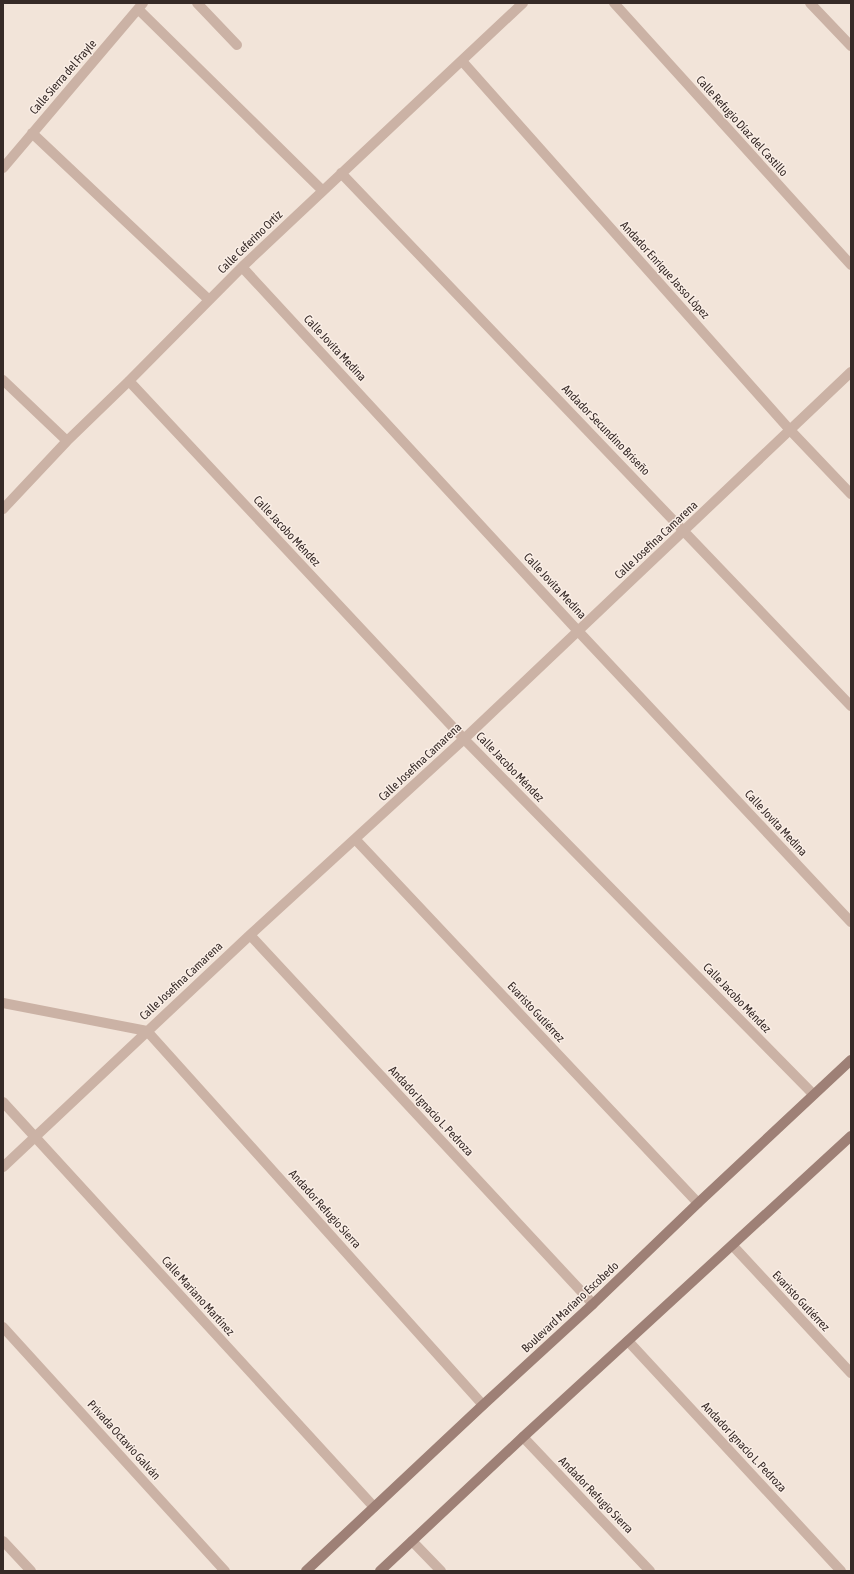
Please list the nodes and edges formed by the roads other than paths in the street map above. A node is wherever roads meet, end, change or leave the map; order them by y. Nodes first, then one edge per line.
1 (196, 3) edge
2 (523, 3) edge
3 (614, 3) edge
4 (810, 3) edge
5 (141, 6) edge
6 (237, 45) dead end
7 (851, 46) edge
8 (462, 61) junction
9 (32, 133) junction
10 (3, 168) edge
11 (341, 172) junction
12 (323, 191) junction
13 (851, 266) edge
14 (242, 267) junction
15 (209, 300) junction
16 (851, 372) edge
17 (3, 380) edge
18 (129, 381) junction
19 (790, 430) junction
20 (66, 441) junction
21 (851, 494) edge
22 (3, 509) edge
23 (684, 531) junction
24 (578, 631) junction
25 (851, 706) edge
26 (464, 739) junction
27 (355, 840) junction
28 (851, 922) edge
29 (250, 935) junction
30 (3, 1003) edge
31 (147, 1031) junction
32 (851, 1060) edge
33 (813, 1094) junction
34 (3, 1102) edge
35 (35, 1137) junction
36 (851, 1138) edge
37 (3, 1167) edge
38 (698, 1203) junction
39 (733, 1246) junction
40 (593, 1304) junction
41 (3, 1327) edge
42 (628, 1341) junction
43 (851, 1373) edge
44 (483, 1405) junction
45 (523, 1437) junction
46 (374, 1507) junction
47 (3, 1541) edge
48 (412, 1541) junction
49 (31, 1571) edge
50 (225, 1571) edge
51 (306, 1571) edge
52 (380, 1571) edge
53 (441, 1571) edge
54 (650, 1571) edge
55 (841, 1571) edge

1 - 6 street
2 - 8 street, Calle Ceferino Ortiz
3 - 13 street, Calle Refugio Díaz del Castillo
4 - 7 street
5 - 9 street, Calle Sierra del Frayle
5 - 12 street
8 - 11 street, Calle Ceferino Ortiz
8 - 19 street, Andador Enrique Jasso López
9 - 10 street, Calle Sierra del Frayle
9 - 15 street
11 - 12 street, Calle Ceferino Ortiz
11 - 23 street, Andador Secundino Briseño
12 - 14 street, Calle Ceferino Ortiz
14 - 15 street, Calle Ceferino Ortiz
14 - 24 street, Calle Jovita Medina
15 - 18 street, Calle Ceferino Ortiz
16 - 19 street, Calle Josefina Camarena
17 - 20 street
18 - 20 street, Calle Ceferino Ortiz
18 - 26 street, Calle Jacobo Méndez
19 - 21 street, Andador Enrique Jasso López
19 - 23 street, Calle Josefina Camarena
20 - 22 street, Calle Ceferino Ortiz
23 - 24 street, Calle Josefina Camarena
23 - 25 street, Andador Secundino Briseño
24 - 26 street, Calle Josefina Camarena
24 - 28 street, Calle Jovita Medina
26 - 27 street, Calle Josefina Camarena
26 - 33 street, Calle Jacobo Méndez
27 - 29 street, Calle Josefina Camarena
27 - 38 street, Evaristo Gutiérrez
29 - 31 street, Calle Josefina Camarena
29 - 40 street, Andador Ignacio L. Pedroza
30 - 31 street
31 - 35 street, Calle Josefina Camarena
31 - 44 street, Andador Refugio Sierra
32 - 33 street, Boulevard Mariano Escobedo
33 - 38 street, Boulevard Mariano Escobedo
34 - 35 street, Calle Mariano Martínez
35 - 37 street, Calle Josefina Camarena
35 - 46 street, Calle Mariano Martínez
36 - 39 street
38 - 40 street, Boulevard Mariano Escobedo
39 - 42 street
39 - 43 street, Evaristo Gutiérrez
40 - 44 street, Boulevard Mariano Escobedo
41 - 50 street, Privada Octavio Galván
42 - 45 street
42 - 55 street, Andador Ignacio L. Pedroza
44 - 46 street, Boulevard Mariano Escobedo
45 - 48 street
45 - 54 street, Andador Refugio Sierra
46 - 51 street, Boulevard Mariano Escobedo
47 - 49 street
48 - 52 street
48 - 53 street

